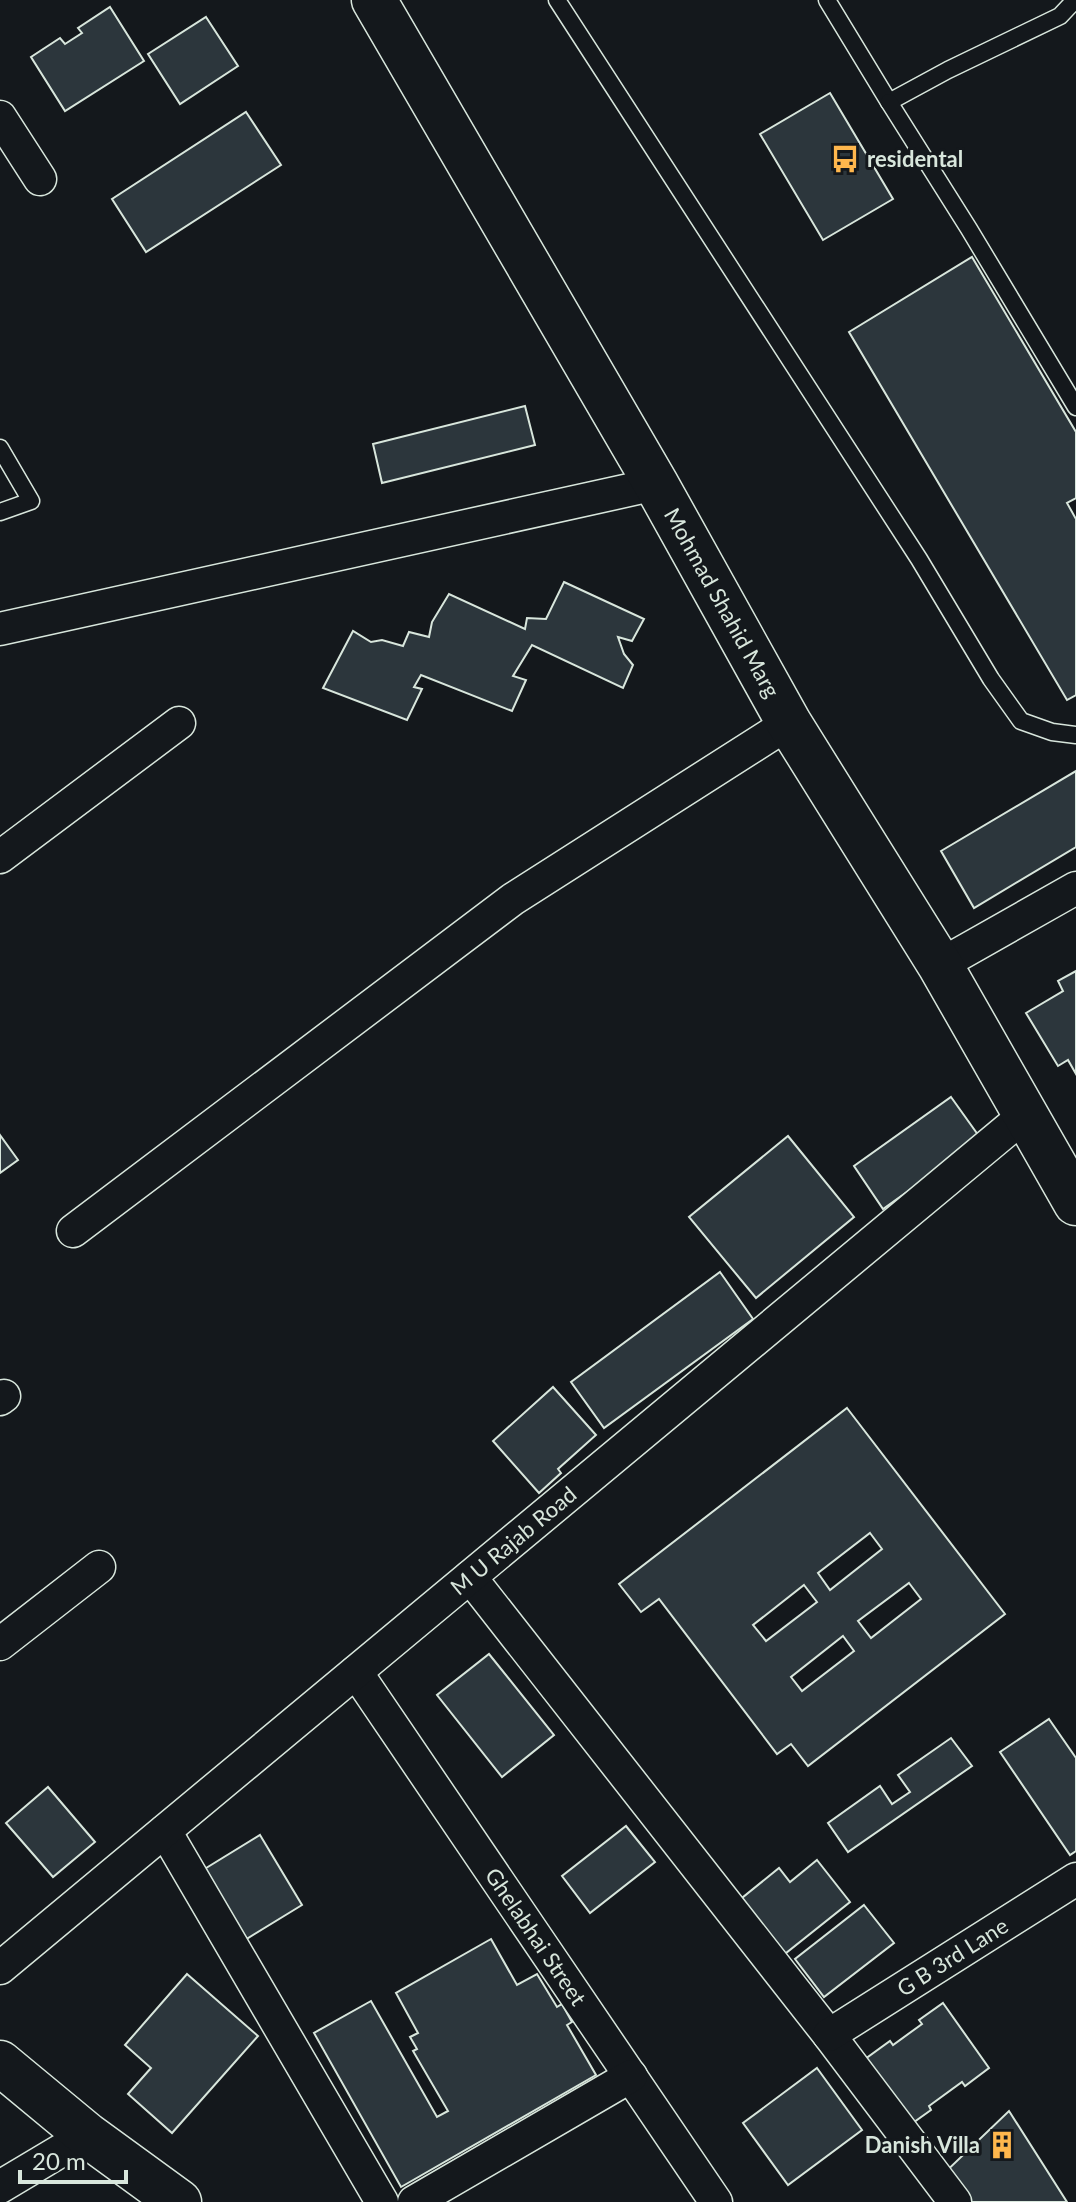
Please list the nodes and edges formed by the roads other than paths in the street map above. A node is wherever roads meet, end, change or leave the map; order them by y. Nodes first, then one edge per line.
1 (374, 0) edge
2 (557, 0) edge
3 (827, 0) edge
4 (1075, 0) edge
5 (889, 102) junction
6 (0, 117) edge
7 (40, 179) dead end
8 (1076, 407) edge
9 (0, 448) edge
10 (656, 484) junction
11 (0, 512) edge
12 (0, 629) edge
13 (179, 723) dead end
14 (789, 723) junction
15 (1076, 735) edge
16 (0, 857) edge
17 (1076, 888) edge
18 (940, 965) junction
19 (1025, 1115) junction
20 (1076, 1203) edge
21 (73, 1231) dead end
22 (99, 1567) dead end
23 (470, 1577) junction
24 (0, 1644) edge
25 (356, 1672) junction
26 (165, 1831) junction
27 (1076, 1879) edge
28 (0, 1968) edge
29 (829, 2035) junction
30 (0, 2063) edge
31 (631, 2076) junction
32 (87, 2135) junction
33 (0, 2187) edge
34 (179, 2202) edge
35 (382, 2202) edge
36 (414, 2202) edge
37 (716, 2202) edge
38 (955, 2202) edge

1 - 10 street, Mohmad Shahid Marg
2 - 15 lane
3 - 5 lane
4 - 5 lane
5 - 8 lane
6 - 7 street
9 - 11 lane
10 - 12 street
10 - 14 street, Mohmad Shahid Marg
13 - 16 street
14 - 18 street, Mohmad Shahid Marg
14 - 21 street
17 - 18 street
18 - 19 street, Mohmad Shahid Marg
19 - 20 street, Mohmad Shahid Marg
19 - 23 street, M U Rajab Road
22 - 24 street
23 - 25 street, M U Rajab Road
23 - 29 street
25 - 26 street, M U Rajab Road
25 - 31 street, Ghelabhai Street
26 - 28 street, M U Rajab Road
26 - 35 street
27 - 29 street, G B 3rd Lane
29 - 38 street
30 - 32 street
31 - 36 street
31 - 37 street, Ghelabhai Street
32 - 33 street
32 - 34 street

